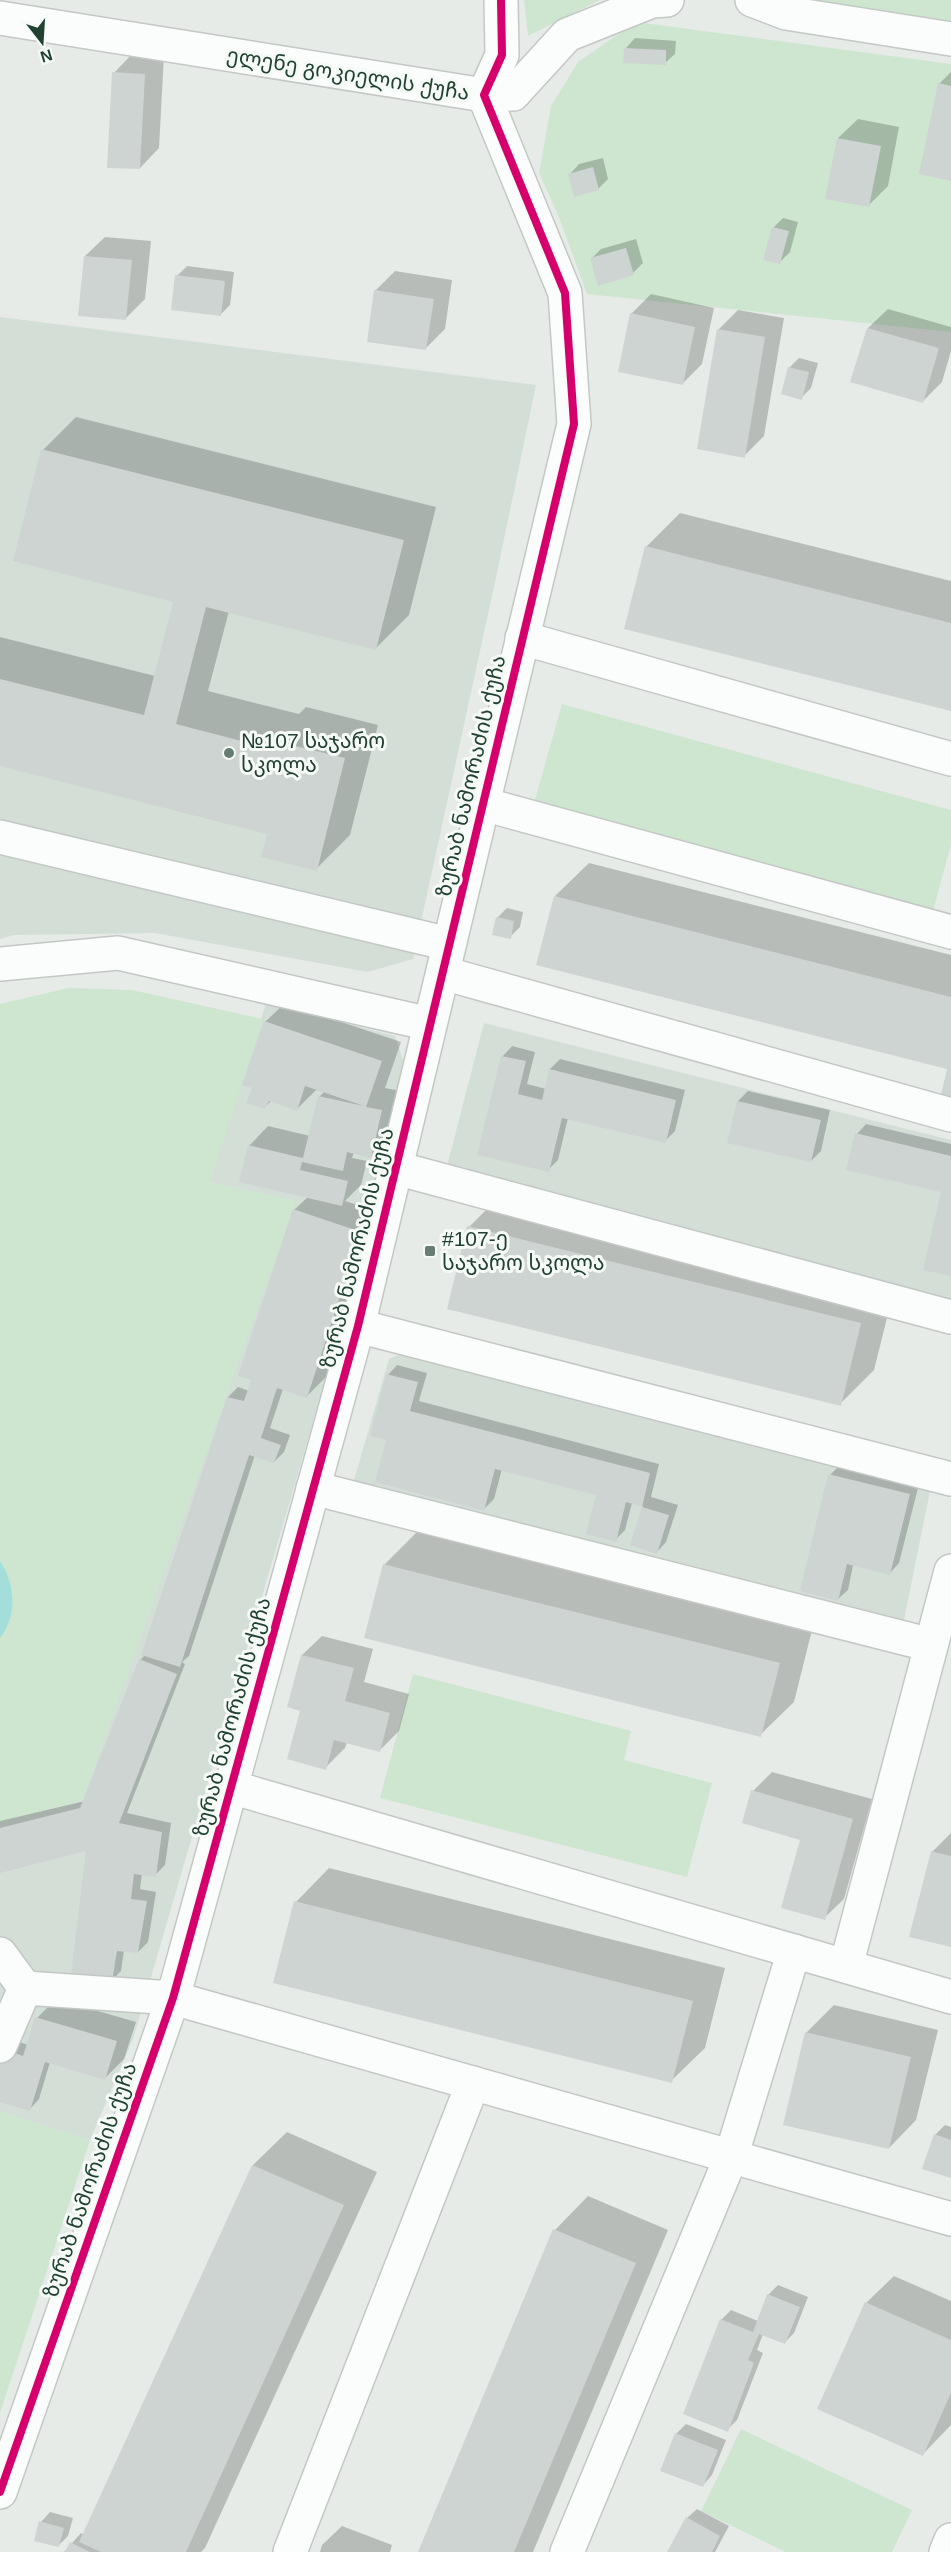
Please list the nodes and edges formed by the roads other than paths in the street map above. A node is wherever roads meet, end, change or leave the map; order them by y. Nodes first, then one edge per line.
1 (501, 0) edge
2 (667, 0) edge
3 (752, 0) edge
4 (0, 18) edge
5 (951, 39) edge
6 (484, 95) junction
7 (522, 638) junction
8 (951, 759) edge
9 (483, 804) junction
10 (0, 837) edge
11 (951, 931) edge
12 (446, 958) junction
13 (0, 964) edge
14 (430, 1024) junction
15 (951, 1115) edge
16 (396, 1167) junction
17 (951, 1317) edge
18 (358, 1326) junction
19 (951, 1479) edge
20 (313, 1488) junction
21 (951, 1571) edge
22 (931, 1645) junction
23 (231, 1787) junction
24 (794, 1951) junction
25 (0, 1954) edge
26 (846, 1966) junction
27 (25, 1988) junction
28 (951, 1997) edge
29 (173, 1998) junction
30 (0, 2046) edge
31 (473, 2084) junction
32 (731, 2157) junction
33 (951, 2219) edge
34 (0, 2492) edge
35 (951, 2540) edge
36 (290, 2552) edge
37 (567, 2552) edge
38 (946, 2552) edge

1 - 6 street
2 - 6 street, ელენე გოკიელის ქუჩა
3 - 5 street
4 - 6 street, ელენე გოკიელის ქუჩა
6 - 7 street, ზურაბ ნამორაძის ქუჩა
7 - 8 street
7 - 9 street, ზურაბ ნამორაძის ქუჩა
9 - 11 street
9 - 12 street, ზურაბ ნამორაძის ქუჩა
10 - 12 street
12 - 14 street, ზურაბ ნამორაძის ქუჩა
12 - 15 street
13 - 14 street
14 - 16 street, ზურაბ ნამორაძის ქუჩა
16 - 17 street
16 - 18 street, ზურაბ ნამორაძის ქუჩა
18 - 19 street
18 - 20 street, ზურაბ ნამორაძის ქუჩა
20 - 22 street
20 - 23 street, ზურაბ ნამორაძის ქუჩა
21 - 22 street
22 - 26 street
23 - 24 street
23 - 29 street, ზურაბ ნამორაძის ქუჩა
24 - 26 street
24 - 32 street
25 - 27 street
26 - 28 street
27 - 29 street
27 - 30 street
29 - 31 street
29 - 34 street, ზურაბ ნამორაძის ქუჩა
31 - 32 street
31 - 36 street
32 - 33 street
32 - 37 street
35 - 38 street

